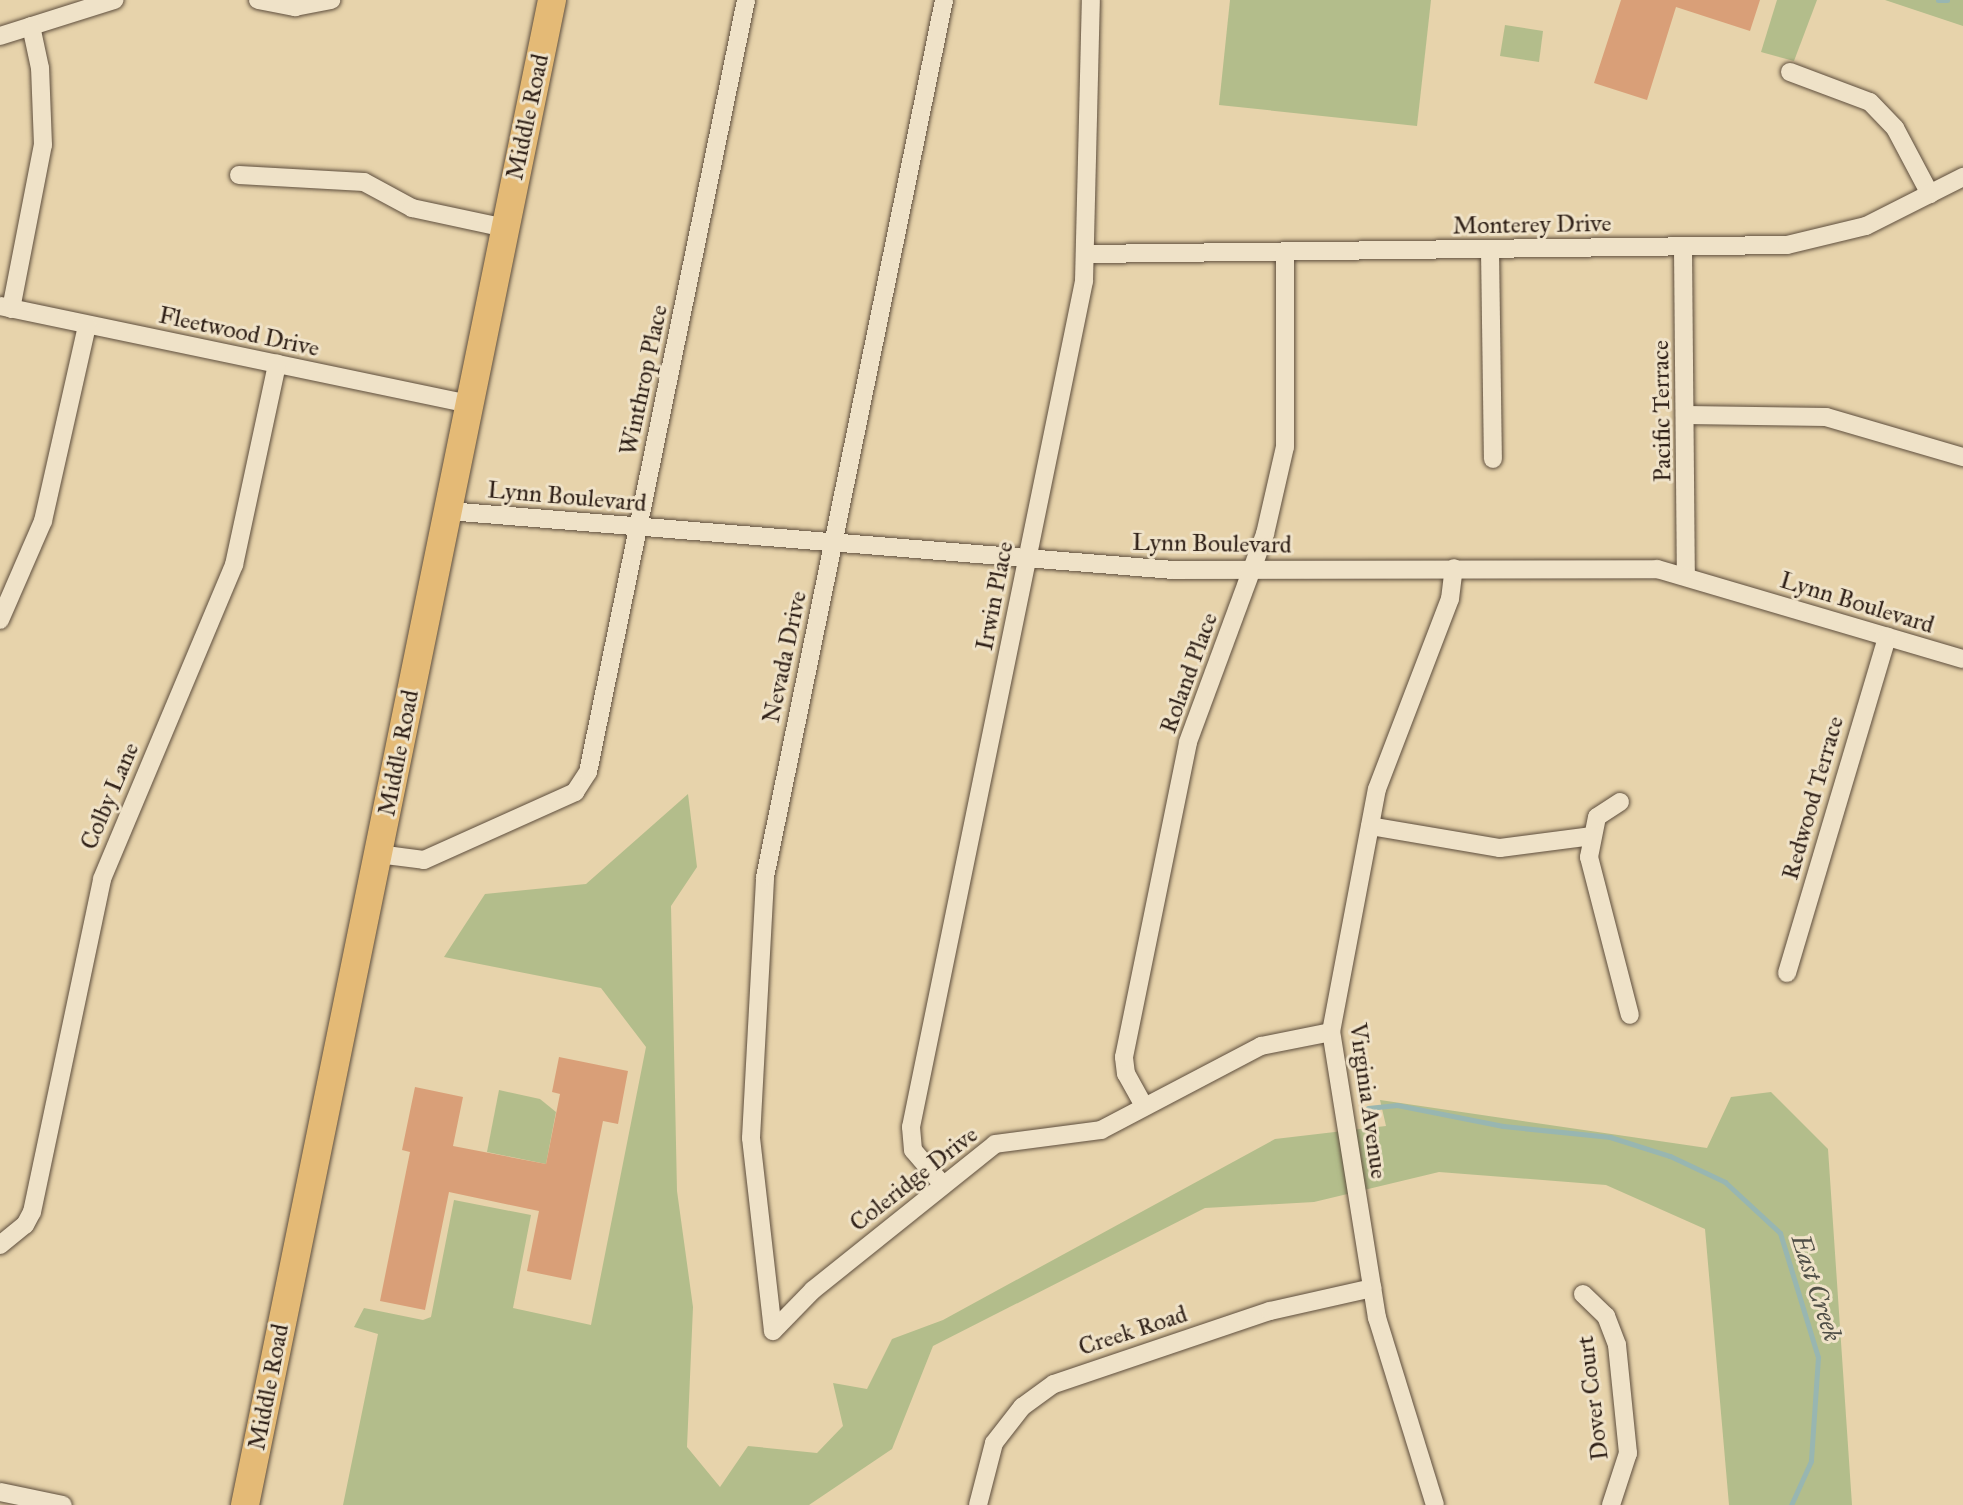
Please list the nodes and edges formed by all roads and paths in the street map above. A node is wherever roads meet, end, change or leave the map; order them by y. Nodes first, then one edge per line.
1 (114, 0) edge
2 (258, 0) edge
3 (331, 0) edge
4 (552, 0) edge
5 (746, 0) edge
6 (944, 0) edge
7 (1091, 0) edge
8 (31, 26) junction
9 (0, 36) edge
10 (1790, 72) dead end
11 (239, 175) dead end
12 (1963, 177) edge
13 (1930, 194) junction
14 (505, 228) junction
15 (1683, 248) junction
16 (1490, 250) junction
17 (1285, 252) junction
18 (1088, 254) junction
19 (6, 308) edge
20 (87, 325) junction
21 (277, 364) junction
22 (469, 404) junction
23 (1686, 415) junction
24 (1963, 457) edge
25 (1493, 459) dead end
26 (448, 511) junction
27 (638, 527) junction
28 (833, 542) junction
29 (1027, 558) junction
30 (1454, 568) junction
31 (1252, 571) junction
32 (1686, 574) junction
33 (0, 620) edge
34 (1887, 637) junction
35 (1963, 659) edge
36 (1620, 802) dead end
37 (1370, 826) junction
38 (1592, 836) junction
39 (378, 854) junction
40 (1787, 973) dead end
41 (1630, 1015) dead end
42 (1331, 1032) junction
43 (1144, 1106) junction
44 (943, 1185) junction
45 (0, 1245) edge
46 (1372, 1288) junction
47 (1583, 1294) dead end
48 (773, 1331) joint
49 (0, 1492) edge
50 (63, 1505) edge
51 (245, 1505) edge
52 (978, 1505) edge
53 (1435, 1505) edge
54 (1611, 1505) edge

1 - 8 street
2 - 3 street
4 - 14 main road, Middle Road
5 - 27 street, Winthrop Place
6 - 28 street, Nevada Drive
7 - 18 street, Irwin Place
8 - 9 street
8 - 19 street
10 - 13 street
11 - 14 street
12 - 13 street, Monterey Drive
13 - 15 street, Monterey Drive
14 - 22 main road, Middle Road
15 - 16 street, Monterey Drive
15 - 23 street, Pacific Terrace
16 - 17 street, Monterey Drive
16 - 25 street
17 - 18 street, Monterey Drive
17 - 31 street, Roland Place
18 - 29 street, Irwin Place
19 - 20 street, Fleetwood Drive
20 - 21 street, Fleetwood Drive
20 - 33 street
21 - 22 street, Fleetwood Drive
21 - 45 street, Colby Lane
22 - 26 main road, Middle Road
23 - 24 street
23 - 32 street, Pacific Terrace
26 - 27 street, Lynn Boulevard
26 - 39 main road, Middle Road
27 - 28 street, Lynn Boulevard
27 - 39 street, Winthrop Place
28 - 29 street, Lynn Boulevard
28 - 48 street, Nevada Drive
29 - 31 street, Lynn Boulevard
29 - 44 street, Irwin Place
30 - 31 street, Lynn Boulevard
30 - 32 street, Lynn Boulevard
30 - 37 street, Virginia Avenue
31 - 43 street, Roland Place
32 - 34 street, Lynn Boulevard
34 - 35 street, Lynn Boulevard
34 - 40 street, Redwood Terrace
36 - 38 street
37 - 38 street
37 - 42 street, Virginia Avenue
38 - 41 street
39 - 51 main road, Middle Road
42 - 43 street, Coleridge Drive
42 - 46 street, Virginia Avenue
43 - 44 street, Coleridge Drive
44 - 48 street, Coleridge Drive
46 - 52 street, Creek Road
46 - 53 street, Virginia Avenue
47 - 54 street, Dover Court
49 - 50 street

